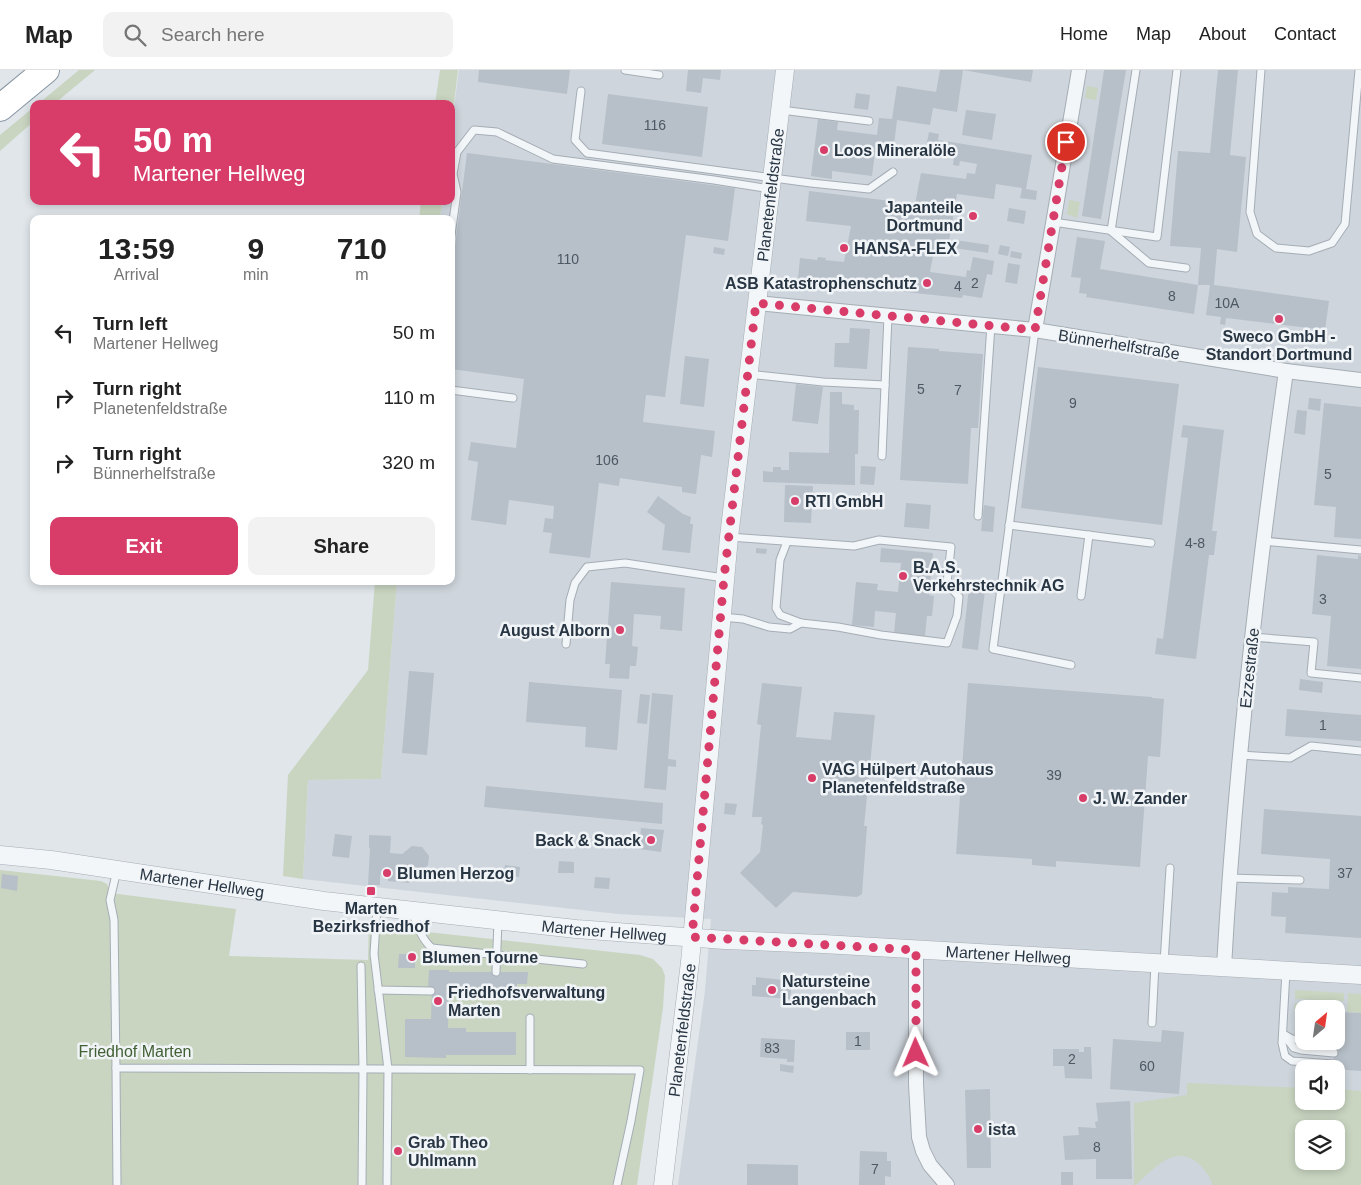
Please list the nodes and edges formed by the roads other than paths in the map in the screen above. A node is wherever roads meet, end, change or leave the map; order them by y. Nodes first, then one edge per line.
1 (46, 70) edge
2 (625, 70) edge
3 (785, 70) edge
4 (1078, 70) edge
5 (1136, 70) edge
6 (1177, 70) edge
7 (1261, 70) edge
8 (1359, 70) edge
9 (659, 75) dead end
10 (581, 91) dead end
11 (0, 108) edge
12 (780, 110) junction
13 (869, 121) dead end
14 (455, 163) edge
15 (893, 172) dead end
16 (455, 183) edge
17 (772, 183) junction
18 (454, 215) edge
19 (1052, 222) junction
20 (1111, 231) junction
21 (1186, 268) dead end
22 (756, 303) junction
23 (888, 316) junction
24 (991, 325) junction
25 (1035, 330) junction
26 (1286, 371) junction
27 (747, 374) junction
28 (1361, 380) edge
29 (885, 386) junction
30 (455, 391) edge
31 (513, 398) dead end
32 (882, 456) dead end
33 (978, 516) dead end
34 (1009, 525) junction
35 (1089, 535) junction
36 (729, 537) junction
37 (1263, 541) junction
38 (787, 542) junction
39 (1151, 543) dead end
40 (1361, 550) edge
41 (724, 578) junction
42 (1081, 596) dead end
43 (721, 617) junction
44 (801, 623) junction
45 (1252, 637) junction
46 (566, 644) dead end
47 (1071, 665) dead end
48 (1361, 678) edge
49 (1361, 751) edge
50 (1240, 755) junction
51 (0, 855) edge
52 (1170, 868) dead end
53 (117, 870) junction
54 (1230, 878) junction
55 (1300, 880) dead end
56 (377, 907) junction
57 (412, 911) junction
58 (498, 920) junction
59 (692, 937) junction
60 (916, 950) junction
61 (496, 954) junction
62 (1159, 963) junction
63 (583, 964) dead end
64 (361, 966) dead end
65 (1224, 967) junction
66 (1286, 971) junction
67 (496, 972) dead end
68 (1361, 975) edge
69 (378, 990) junction
70 (431, 991) dead end
71 (530, 1018) dead end
72 (1152, 1023) dead end
73 (1283, 1033) junction
74 (1295, 1039) edge
75 (1334, 1053) dead end
76 (1295, 1061) edge
77 (116, 1068) junction
78 (364, 1069) junction
79 (388, 1069) junction
80 (530, 1070) junction
81 (117, 1185) edge
82 (362, 1185) edge
83 (386, 1185) edge
84 (617, 1185) edge
85 (662, 1185) edge
86 (947, 1185) edge

1 - 11 highway
2 - 9 lane
3 - 12 street, Planetenfeldstraße
4 - 19 street
5 - 20 lane
6 - 20 lane
7 - 8 lane
10 - 17 lane
12 - 13 lane
12 - 17 street, Planetenfeldstraße
14 - 17 lane
15 - 17 lane
16 - 18 lane
17 - 22 street, Planetenfeldstraße
19 - 20 lane
19 - 25 street
20 - 21 lane
22 - 23 street, Bünnerhelfstraße
22 - 27 street, Planetenfeldstraße
23 - 24 street, Bünnerhelfstraße
23 - 29 lane
24 - 25 street, Bünnerhelfstraße
24 - 33 lane
25 - 26 street, Bünnerhelfstraße
25 - 34 lane
26 - 28 street, Bünnerhelfstraße
26 - 37 street, Ezzestraße
27 - 29 lane
27 - 36 street, Planetenfeldstraße
29 - 32 lane
30 - 31 lane
34 - 35 lane
34 - 47 lane
35 - 39 lane
35 - 42 lane
36 - 38 lane
36 - 41 street, Planetenfeldstraße
37 - 40 lane
37 - 45 street, Ezzestraße
38 - 44 lane
38 - 44 lane
41 - 43 street, Planetenfeldstraße
41 - 46 lane
43 - 44 lane
43 - 59 street, Planetenfeldstraße
45 - 48 lane
45 - 50 street, Ezzestraße
49 - 50 lane
50 - 54 street, Ezzestraße
51 - 53 street, Martener Hellweg
52 - 62 lane
53 - 56 street, Martener Hellweg
53 - 77 lane
54 - 55 lane
54 - 65 street, Ezzestraße
56 - 57 street, Martener Hellweg
56 - 69 lane
57 - 58 street, Martener Hellweg
57 - 61 lane
58 - 59 street, Martener Hellweg
58 - 61 lane
59 - 60 street, Martener Hellweg
59 - 85 street, Planetenfeldstraße
60 - 62 street, Martener Hellweg
60 - 86 street
61 - 63 lane
61 - 67 lane
62 - 65 street, Martener Hellweg
62 - 72 lane
64 - 78 lane
65 - 66 street, Martener Hellweg
66 - 68 street, Martener Hellweg
66 - 73 lane
69 - 70 lane
69 - 79 lane
71 - 80 lane
73 - 74 lane
73 - 75 lane
73 - 76 lane
77 - 78 lane
77 - 81 lane
78 - 79 lane
78 - 82 lane
79 - 80 lane
79 - 83 lane
80 - 84 lane

